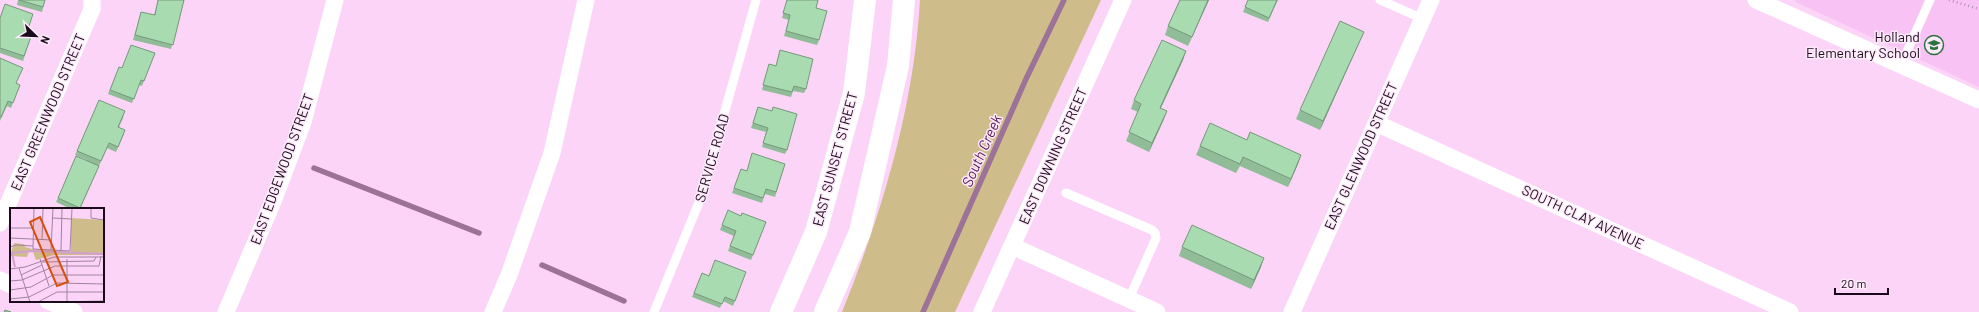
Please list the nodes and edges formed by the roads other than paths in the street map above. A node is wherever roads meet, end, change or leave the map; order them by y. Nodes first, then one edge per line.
1 (92, 0) edge
2 (336, 0) edge
3 (586, 0) edge
4 (756, 0) edge
5 (865, 0) edge
6 (904, 0) edge
7 (1123, 0) edge
8 (1380, 0) edge
9 (1431, 0) edge
10 (1930, 0) edge
11 (1766, 2) edge
12 (1423, 19) junction
13 (1901, 65) junction
14 (1979, 100) edge
15 (1376, 123) junction
16 (1066, 193) dead end
17 (0, 223) edge
18 (1012, 246) junction
19 (0, 280) edge
20 (10, 285) edge
21 (1129, 299) junction
22 (50, 302) edge
23 (74, 312) edge
24 (226, 312) edge
25 (493, 312) edge
26 (654, 312) edge
27 (781, 312) edge
28 (825, 312) edge
29 (982, 312) edge
30 (1157, 312) edge
31 (1292, 312) edge
32 (1790, 312) edge

1 - 17 street, EAST GREENWOOD STREET
2 - 24 street, EAST EDGEWOOD STREET
3 - 25 street
4 - 26 lane, SERVICE ROAD
5 - 27 main road, EAST SUNSET STREET
6 - 28 main road
7 - 18 street, EAST DOWNING STREET
8 - 12 lane
9 - 12 street, EAST GLENWOOD STREET
10 - 13 lane
11 - 13 street
12 - 15 street, EAST GLENWOOD STREET
13 - 14 street
15 - 31 street, EAST GLENWOOD STREET
15 - 32 street, SOUTH CLAY AVENUE
16 - 21 lane
18 - 21 street
18 - 29 street, EAST DOWNING STREET
19 - 20 street
21 - 30 street
22 - 23 street

